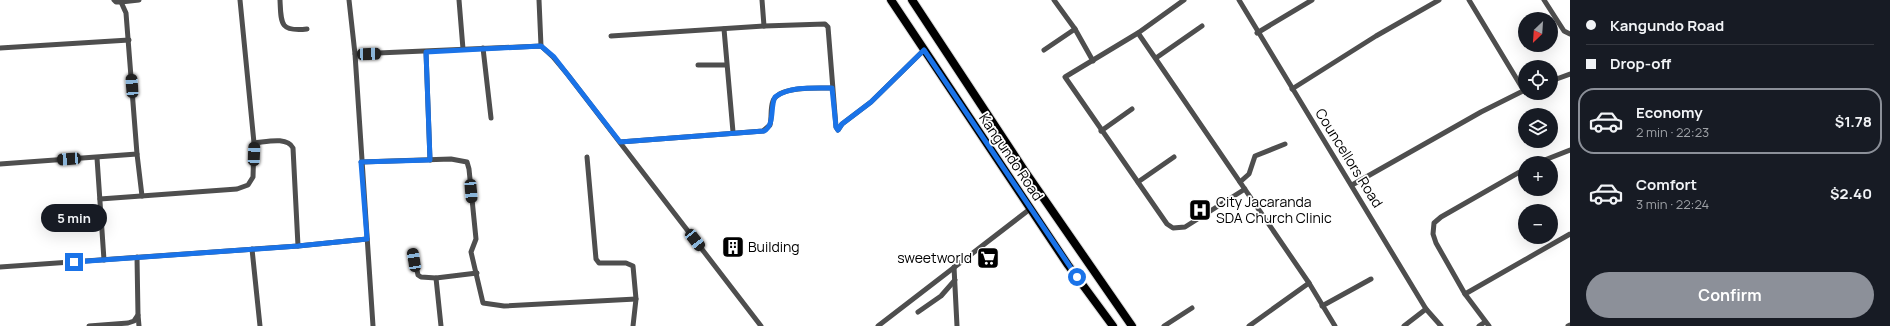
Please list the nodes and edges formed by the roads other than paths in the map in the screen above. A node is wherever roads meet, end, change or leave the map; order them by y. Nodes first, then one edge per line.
1 (114, 0) edge
2 (139, 0) edge
3 (240, 0) edge
4 (280, 0) edge
5 (349, 0) edge
6 (459, 0) edge
7 (540, 0) edge
8 (762, 0) edge
9 (891, 0) edge
10 (912, 0) edge
11 (1054, 0) edge
12 (1184, 0) edge
13 (1239, 0) edge
14 (1312, 0) edge
15 (1439, 0) edge
16 (1469, 0) edge
17 (1544, 0) edge
18 (121, 2) junction
19 (764, 26) junction
20 (1202, 26) dead end
21 (307, 29) dead end
22 (724, 29) junction
23 (1075, 29) junction
24 (1138, 33) junction
25 (1257, 33) junction
26 (1570, 34) edge
27 (611, 36) dead end
28 (129, 40) junction
29 (541, 46) junction
30 (0, 48) edge
31 (483, 48) junction
32 (463, 49) junction
33 (924, 50) junction
34 (1044, 50) dead end
35 (426, 52) junction
36 (355, 54) junction
37 (1156, 58) junction
38 (1093, 61) junction
39 (698, 65) dead end
40 (726, 65) junction
41 (1570, 74) edge
42 (1558, 78) edge
43 (1518, 80) edge
44 (832, 88) junction
45 (1292, 89) junction
46 (1518, 93) edge
47 (1132, 109) dead end
48 (491, 118) dead end
49 (1101, 130) junction
50 (733, 132) junction
51 (620, 142) junction
52 (254, 143) junction
53 (1285, 144) dead end
54 (1570, 150) edge
55 (137, 154) junction
56 (1555, 156) edge
57 (587, 157) dead end
58 (96, 158) junction
59 (1174, 158) dead end
60 (430, 160) junction
61 (361, 162) junction
62 (0, 164) edge
63 (1518, 173) edge
64 (1138, 182) junction
65 (1240, 182) junction
66 (1352, 185) junction
67 (1245, 189) junction
68 (142, 196) junction
69 (100, 199) junction
70 (1030, 209) junction
71 (1570, 234) edge
72 (367, 239) junction
73 (298, 246) junction
74 (252, 249) junction
75 (413, 250) dead end
76 (138, 257) junction
77 (104, 260) junction
78 (0, 267) edge
79 (954, 267) junction
80 (477, 273) junction
81 (436, 278) junction
82 (1371, 279) dead end
83 (955, 280) junction
84 (1309, 283) junction
85 (1465, 294) junction
86 (636, 299) junction
87 (1322, 306) junction
88 (1192, 308) dead end
89 (1426, 309) junction
90 (918, 312) dead end
91 (138, 315) junction
92 (1487, 324) edge
93 (89, 326) edge
94 (139, 326) edge
95 (260, 326) edge
96 (373, 326) edge
97 (441, 326) edge
98 (634, 326) edge
99 (761, 326) edge
100 (878, 326) edge
101 (957, 326) edge
102 (1113, 326) edge
103 (1132, 326) edge
104 (1164, 326) edge
105 (1249, 326) edge
106 (1335, 326) edge
107 (1404, 326) edge
108 (1441, 326) edge
109 (1479, 326) edge

1 - 18 street
2 - 18 street
3 - 52 street
4 - 21 street
5 - 36 street
6 - 32 street
7 - 29 street
8 - 19 street
9 - 33 highway, Kangundo Road
10 - 103 highway, Kangundo Road
11 - 23 street
12 - 24 street
13 - 25 street, Councellors Road
14 - 25 street
15 - 45 street
16 - 43 street
17 - 26 street
18 - 28 street
19 - 22 street
19 - 44 street
20 - 37 street
22 - 27 street
22 - 40 street
23 - 34 street
23 - 38 street
24 - 37 street
24 - 38 street
25 - 45 street, Councellors Road
28 - 30 street
28 - 55 street
29 - 31 street
29 - 51 street
31 - 32 street
31 - 48 street
32 - 35 street
33 - 44 street
33 - 70 highway, Kangundo Road
35 - 36 street
35 - 60 street
36 - 61 street
37 - 65 street
38 - 49 street
39 - 40 street
40 - 50 street
41 - 42 street
44 - 50 street
45 - 66 street, Councellors Road
46 - 66 street
47 - 49 street
49 - 64 street
50 - 51 street
51 - 99 street
52 - 68 street
52 - 73 street
53 - 65 street
54 - 56 street
55 - 58 street
55 - 68 street
57 - 86 street
58 - 62 street
58 - 69 street
59 - 64 street
60 - 61 street
60 - 80 street
61 - 72 street
63 - 85 street
64 - 67 street
65 - 67 street
66 - 89 street, Councellors Road
67 - 84 street
68 - 69 street
69 - 77 street
70 - 79 street
70 - 102 highway, Kangundo Road
71 - 85 street
72 - 73 street
72 - 96 street
73 - 74 street
74 - 76 street
74 - 95 street
75 - 81 street
76 - 77 street
76 - 91 street
77 - 78 street
79 - 83 street
79 - 100 street
80 - 81 street
80 - 86 street
81 - 97 street
82 - 87 street
83 - 90 street
83 - 101 street
84 - 87 street
84 - 105 street
85 - 92 street
86 - 98 street
87 - 106 street
88 - 104 street
89 - 107 street
89 - 108 street, Councellors Road
91 - 93 street
91 - 94 street
92 - 109 street

